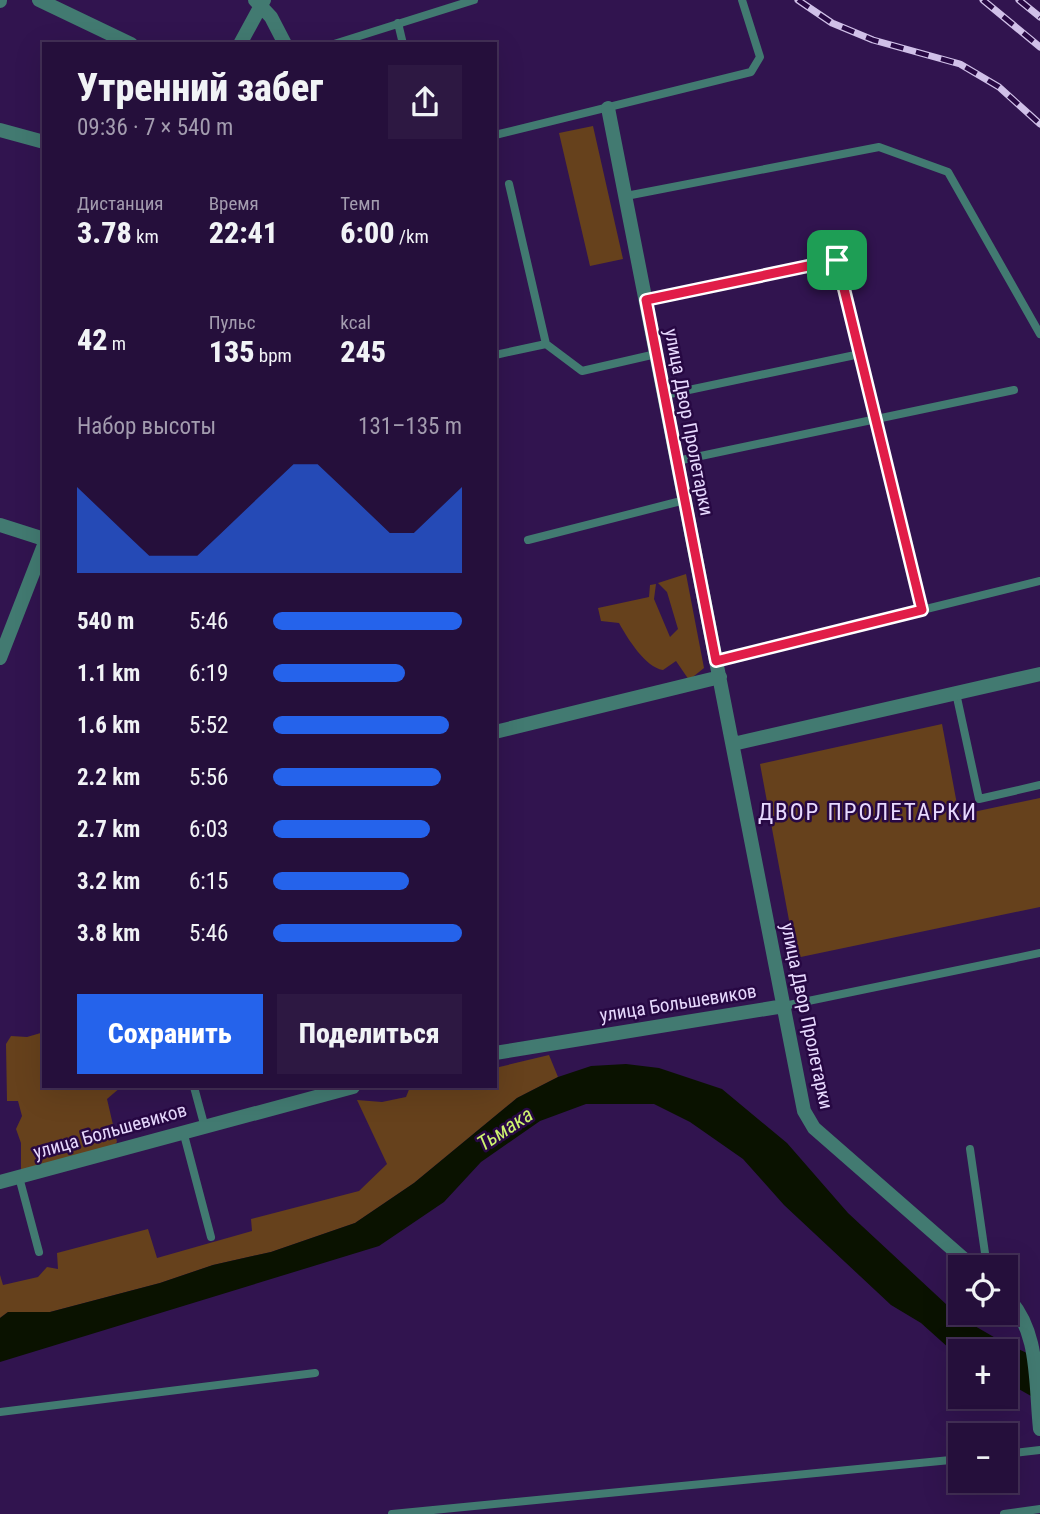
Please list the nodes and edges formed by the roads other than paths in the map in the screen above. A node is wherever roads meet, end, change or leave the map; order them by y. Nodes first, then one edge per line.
1 (39, 0) edge
2 (474, 0) edge
3 (742, 0) edge
4 (260, 2) edge
5 (398, 23) junction
6 (127, 42) edge
7 (241, 42) edge
8 (284, 42) edge
9 (340, 42) edge
10 (403, 42) edge
11 (608, 108) junction
12 (0, 130) edge
13 (497, 135) edge
14 (42, 141) edge
15 (509, 184) dead end
16 (626, 196) junction
17 (835, 246) dead end
18 (837, 260) junction
19 (646, 300) junction
20 (1040, 334) edge
21 (545, 344) junction
22 (656, 354) junction
23 (860, 354) junction
24 (497, 355) edge
25 (1014, 390) dead end
26 (665, 396) junction
27 (875, 418) junction
28 (677, 461) junction
29 (685, 500) junction
30 (0, 524) edge
31 (42, 538) edge
32 (528, 540) dead end
33 (42, 550) edge
34 (1040, 581) edge
35 (922, 610) junction
36 (0, 658) edge
37 (716, 661) junction
38 (1040, 674) edge
39 (720, 677) junction
40 (956, 693) junction
41 (497, 732) edge
42 (733, 744) junction
43 (1040, 785) edge
44 (1040, 953) edge
45 (784, 1006) junction
46 (497, 1053) edge
47 (194, 1088) edge
48 (349, 1088) edge
49 (204, 1124) junction
50 (183, 1131) junction
51 (970, 1149) dead end
52 (19, 1177) junction
53 (0, 1182) edge
54 (211, 1237) dead end
55 (39, 1252) dead end
56 (959, 1255) edge
57 (985, 1255) edge
58 (1018, 1307) edge
59 (1035, 1333) edge
60 (315, 1373) dead end
61 (0, 1412) edge
62 (1040, 1424) edge
63 (1040, 1450) edge
64 (1018, 1453) edge
65 (948, 1459) edge
66 (1040, 1509) edge
67 (392, 1514) edge
68 (1004, 1514) edge

1 - 6 street
2 - 5 lane
3 - 11 lane
4 - 7 street
4 - 8 street
5 - 9 lane
5 - 10 lane
11 - 13 lane
11 - 16 street, улица Двор Пролетарки
12 - 14 street
15 - 21 lane
16 - 19 street, улица Двор Пролетарки
16 - 20 lane
17 - 18 lane
18 - 19 lane
18 - 23 lane
19 - 22 street, улица Двор Пролетарки
21 - 22 lane
21 - 24 lane
22 - 26 street, улица Двор Пролетарки
23 - 26 lane
23 - 27 lane
25 - 27 lane
26 - 28 street, улица Двор Пролетарки
27 - 28 lane
27 - 35 lane
28 - 29 street, улица Двор Пролетарки
29 - 32 lane
29 - 37 street, улица Двор Пролетарки
30 - 31 street
33 - 36 street
34 - 35 lane
35 - 37 lane
37 - 39 street, улица Двор Пролетарки
38 - 40 street
39 - 41 street
39 - 42 street, улица Двор Пролетарки
40 - 42 street
40 - 43 lane
42 - 45 street, улица Двор Пролетарки
44 - 45 lane
45 - 46 street, улица Большевиков
45 - 56 street, улица Двор Пролетарки
47 - 49 lane
48 - 49 street, улица Большевиков
49 - 50 street, улица Большевиков
50 - 52 street, улица Большевиков
50 - 54 lane
51 - 57 lane
52 - 53 street, улица Большевиков
52 - 55 lane
58 - 59 street
59 - 62 street
60 - 61 lane
63 - 64 lane
65 - 67 lane
66 - 68 lane

